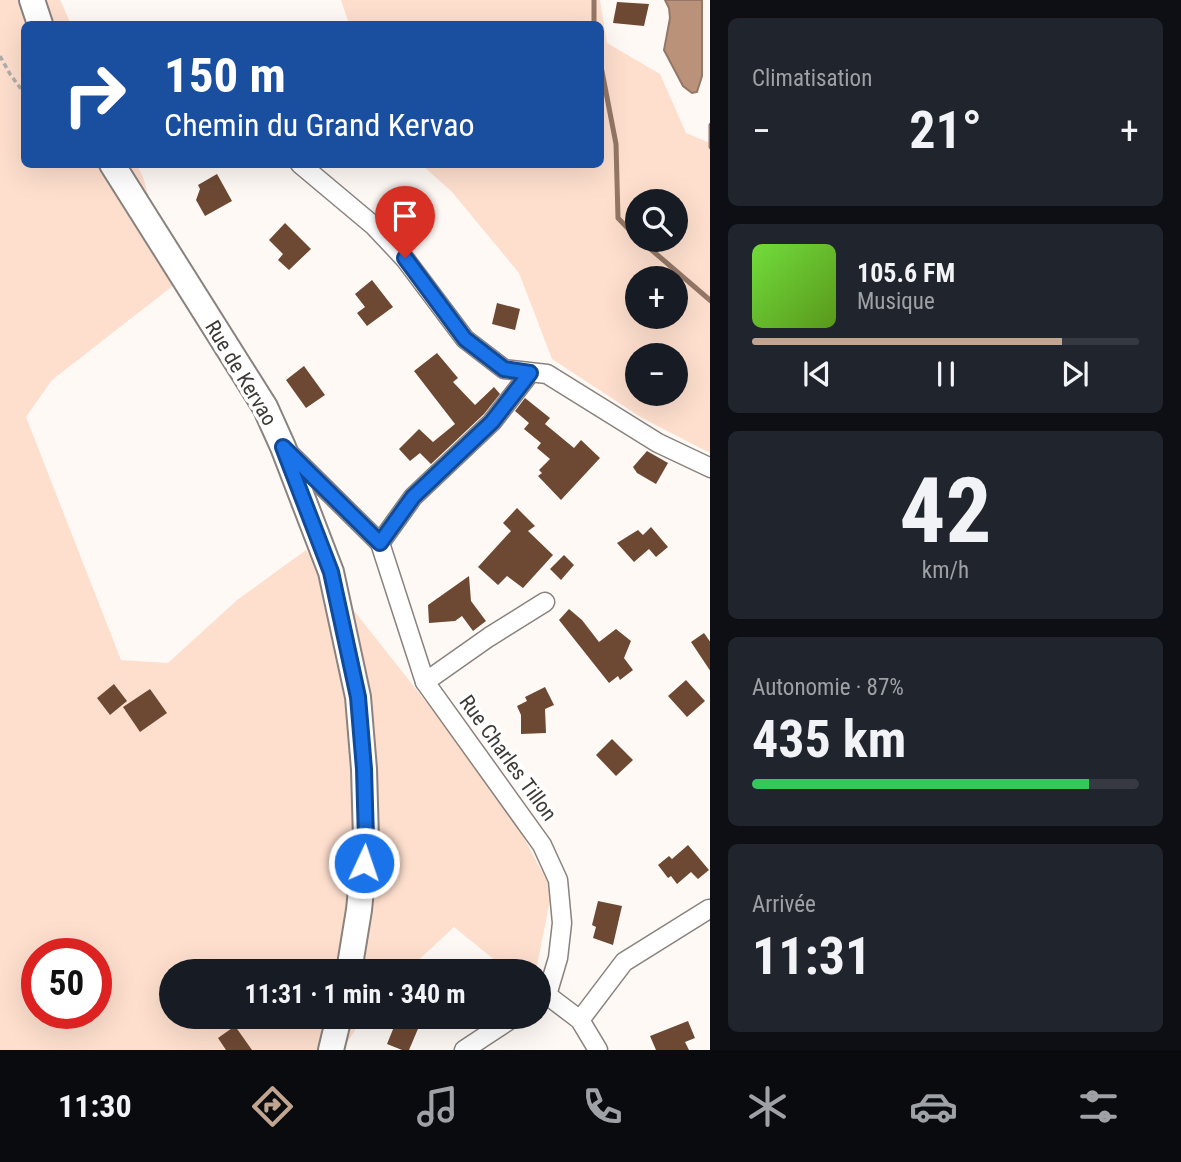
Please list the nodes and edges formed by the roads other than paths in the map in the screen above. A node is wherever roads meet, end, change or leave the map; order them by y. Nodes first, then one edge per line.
1 (32, 0) edge
2 (39, 21) edge
3 (115, 168) edge
4 (305, 168) edge
5 (530, 373) junction
6 (283, 447) junction
7 (710, 468) edge
8 (380, 543) junction
9 (545, 602) dead end
10 (425, 682) junction
11 (709, 909) edge
12 (351, 959) edge
13 (551, 977) edge
14 (551, 1003) edge
15 (580, 1020) junction
16 (336, 1029) edge
17 (496, 1029) edge
18 (331, 1050) edge
19 (464, 1050) edge
20 (598, 1050) edge

1 - 2 main road
3 - 6 main road, Rue de Kervao
4 - 5 street
5 - 7 street
5 - 8 street
6 - 8 street
6 - 12 main road, Rue de Kervao
8 - 10 street, Rue Charles Tillon
9 - 10 street
10 - 13 street, Rue Charles Tillon
11 - 15 street
14 - 15 street
15 - 20 street
16 - 18 main road
17 - 19 street

